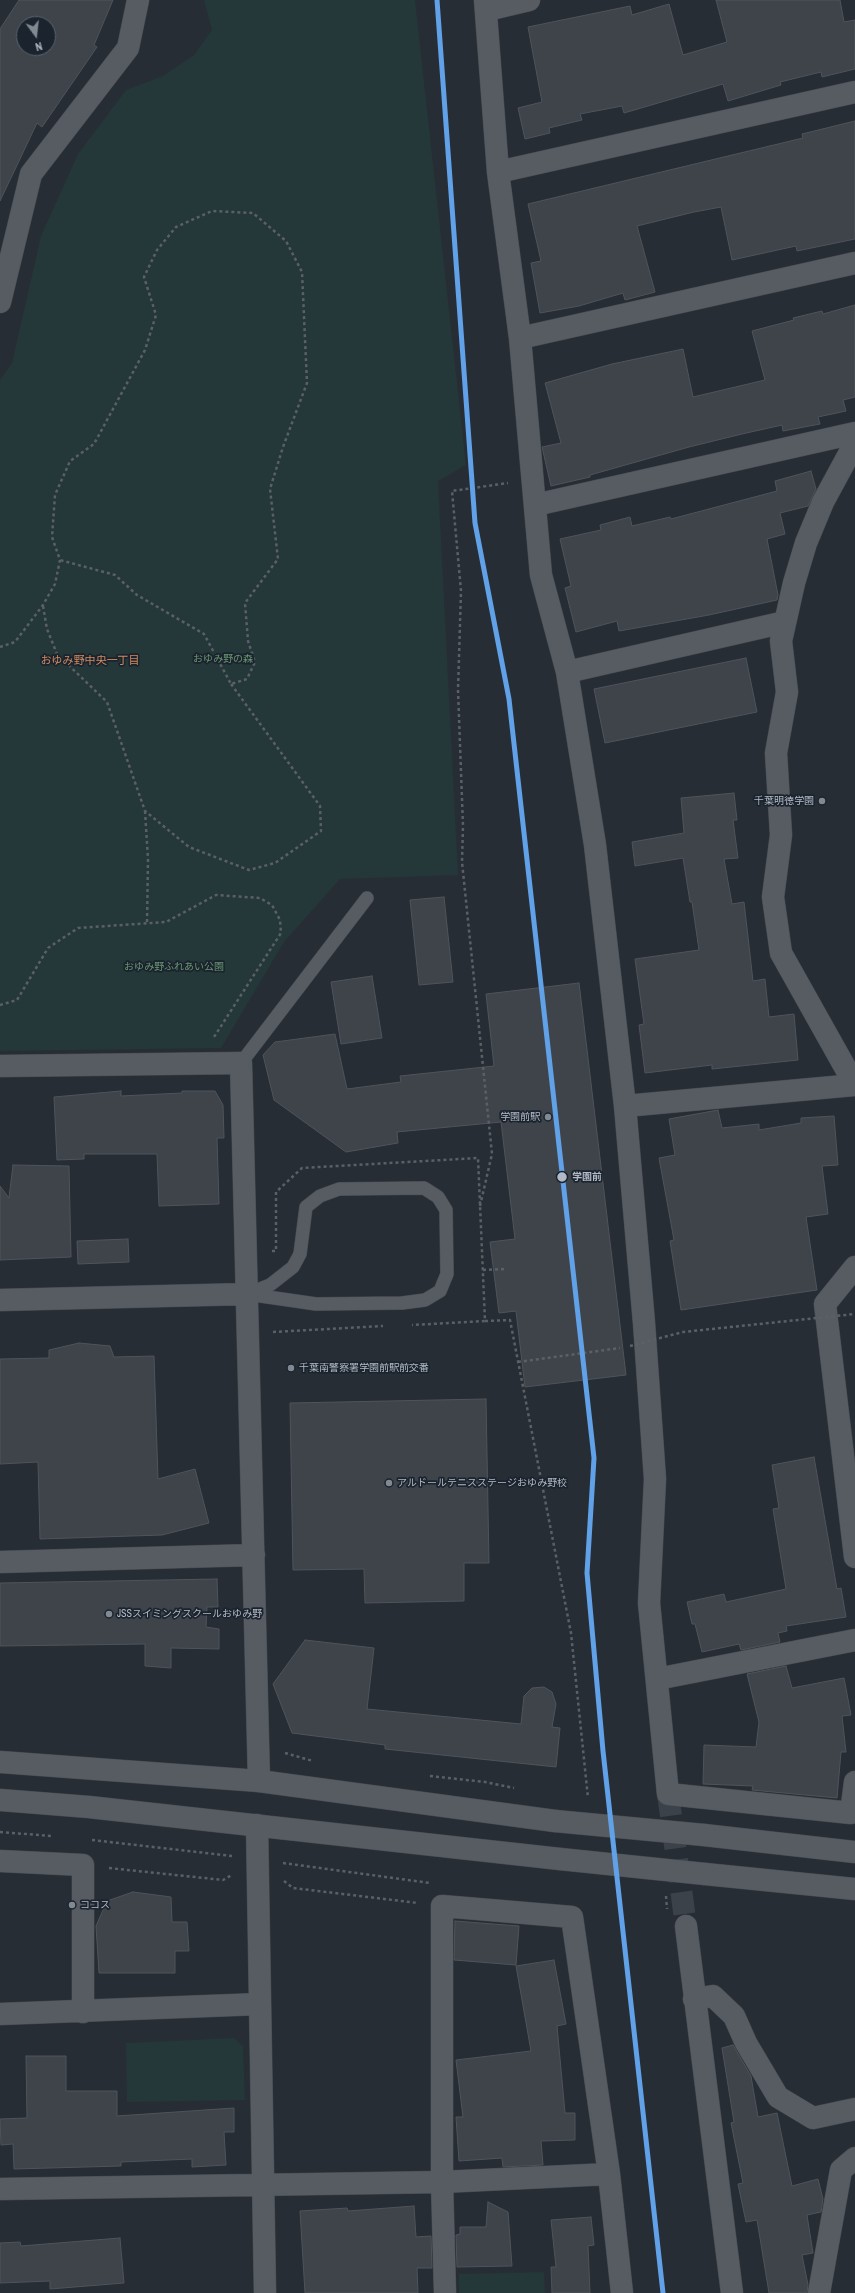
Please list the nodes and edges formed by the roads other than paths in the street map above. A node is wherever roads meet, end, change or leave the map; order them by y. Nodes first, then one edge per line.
1 (138, 0) edge
2 (529, 0) edge
3 (486, 5) edge
4 (855, 92) edge
5 (498, 172) junction
6 (855, 263) edge
7 (0, 302) edge
8 (520, 338) junction
9 (855, 433) edge
10 (855, 443) edge
11 (535, 505) junction
12 (785, 622) junction
13 (567, 672) junction
14 (368, 898) dead end
15 (241, 1062) junction
16 (0, 1066) edge
17 (855, 1085) edge
18 (625, 1106) junction
19 (855, 1267) edge
20 (247, 1294) junction
21 (0, 1300) edge
22 (254, 1555) junction
23 (855, 1557) edge
24 (0, 1562) edge
25 (855, 1640) edge
26 (657, 1679) junction
27 (0, 1762) edge
28 (259, 1781) junction
29 (855, 1782) edge
30 (0, 1800) edge
31 (257, 1825) junction
32 (855, 1852) edge
33 (0, 1860) edge
34 (855, 1889) edge
35 (686, 1926) tunnel mouth
36 (694, 1999) junction
37 (260, 2004) junction
38 (83, 2012) junction
39 (0, 2014) edge
40 (855, 2109) edge
41 (855, 2158) edge
42 (609, 2174) junction
43 (442, 2182) junction
44 (263, 2185) junction
45 (0, 2189) edge
46 (265, 2293) edge
47 (445, 2293) edge
48 (622, 2293) edge
49 (732, 2293) edge
50 (819, 2293) edge

1 - 7 street
2 - 3 street
3 - 5 street
4 - 5 street
5 - 8 street
6 - 8 street
8 - 11 street
9 - 11 street
10 - 12 street
11 - 13 street
12 - 13 street
12 - 17 street
13 - 18 street
14 - 15 lane
15 - 16 street
15 - 20 street
17 - 18 street
18 - 26 street
19 - 23 street
20 - 20 lane
20 - 21 street
20 - 22 street
22 - 24 street
22 - 28 street
25 - 26 street
26 - 29 street
27 - 28 street
28 - 32 street, bridge
30 - 31 street
31 - 34 street, bridge
31 - 37 street
33 - 38 street
35 - 36 street
36 - 40 street
36 - 49 street
37 - 38 street
37 - 44 street
38 - 39 street
41 - 50 street
42 - 43 street
42 - 43 street
42 - 48 street
43 - 44 street
43 - 47 street
44 - 45 street
44 - 46 street

